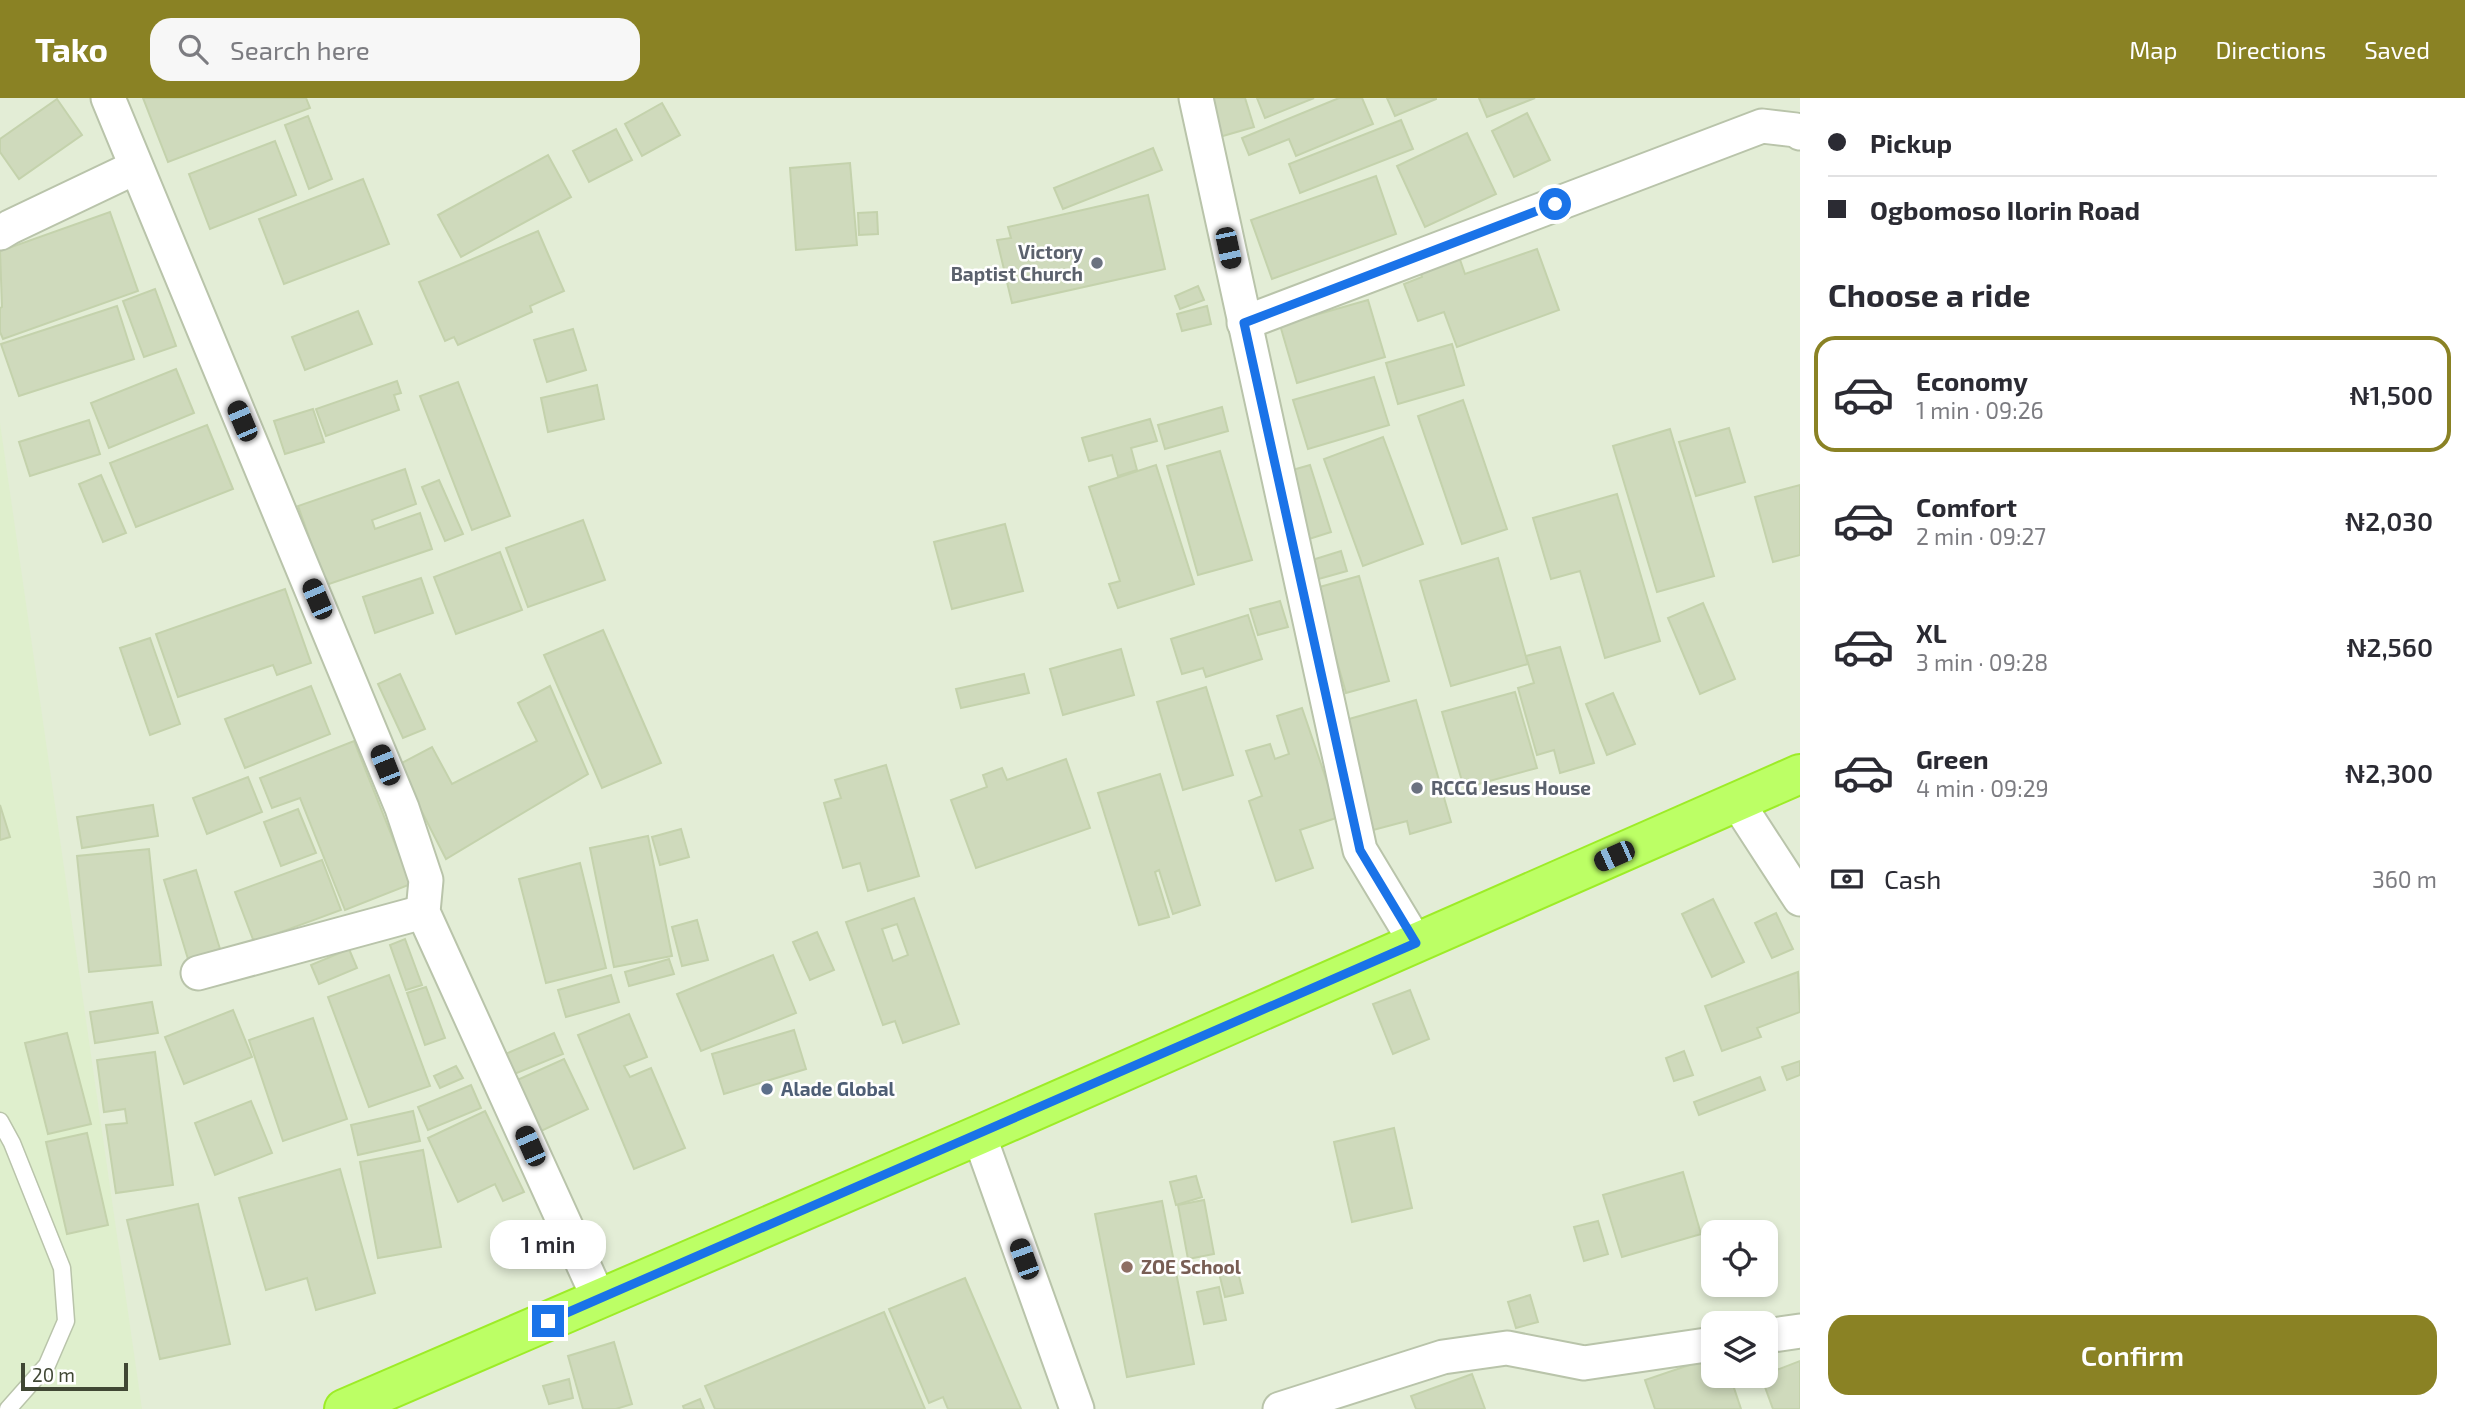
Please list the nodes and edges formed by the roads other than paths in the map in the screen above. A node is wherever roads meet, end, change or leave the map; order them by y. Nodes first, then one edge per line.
1 (108, 98) edge
2 (1196, 98) edge
3 (1800, 133) edge
4 (136, 167) junction
5 (0, 233) edge
6 (1244, 323) junction
7 (1800, 774) edge
8 (1737, 802) junction
9 (1800, 899) edge
10 (423, 912) junction
11 (1416, 943) junction
12 (198, 973) dead end
13 (0, 1121) edge
14 (979, 1135) junction
15 (599, 1299) junction
16 (1800, 1331) edge
17 (1778, 1334) edge
18 (1701, 1346) edge
19 (8, 1409) edge
20 (344, 1409) edge
21 (1077, 1409) edge
22 (1280, 1409) edge

1 - 4 street
2 - 6 street
3 - 6 street
4 - 5 street
4 - 10 street
6 - 11 street
7 - 8 highway
8 - 9 street
8 - 11 highway
10 - 12 street
10 - 15 street
11 - 14 highway
13 - 19 lane
14 - 15 highway
14 - 21 street
15 - 20 highway
16 - 17 street
18 - 22 street

